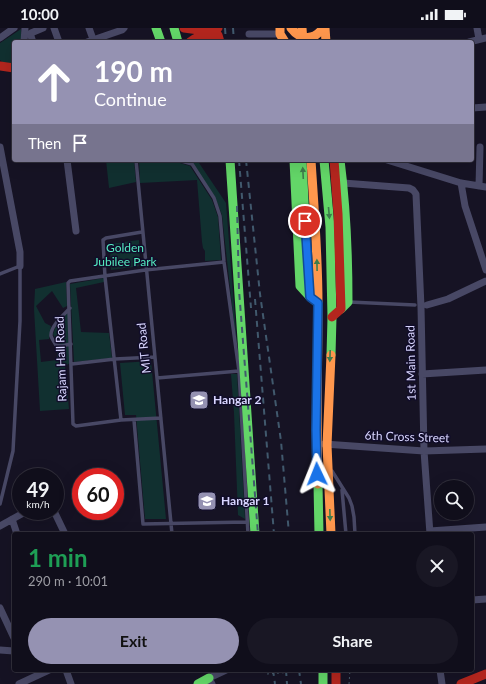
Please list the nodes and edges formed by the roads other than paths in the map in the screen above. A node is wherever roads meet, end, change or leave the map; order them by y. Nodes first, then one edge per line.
1 (14, 28) edge
2 (25, 28) edge
3 (43, 28) edge
4 (54, 28) edge
5 (89, 28) edge
6 (124, 28) edge
7 (156, 28) edge
8 (174, 28) edge
9 (184, 28) edge
10 (218, 28) edge
11 (313, 28) edge
12 (324, 28) edge
13 (328, 28) edge
14 (477, 28) edge
15 (290, 33) edge
16 (249, 34) dead end
17 (0, 38) edge
18 (482, 39) edge
19 (24, 40) edge
20 (32, 40) edge
21 (58, 40) edge
22 (92, 40) edge
23 (95, 40) edge
24 (160, 40) edge
25 (177, 40) edge
26 (192, 40) edge
27 (219, 40) edge
28 (300, 40) edge
29 (314, 40) edge
30 (326, 40) edge
31 (330, 40) edge
32 (0, 66) edge
33 (12, 68) edge
34 (474, 108) edge
35 (486, 108) edge
36 (0, 147) edge
37 (480, 147) dead end
38 (67, 162) edge
39 (136, 162) edge
40 (185, 162) edge
41 (230, 162) edge
42 (294, 162) edge
43 (302, 162) edge
44 (311, 162) edge
45 (324, 162) edge
46 (334, 162) edge
47 (340, 162) edge
48 (393, 162) edge
49 (343, 183) junction
50 (461, 183) junction
51 (482, 186) edge
52 (76, 231) dead end
53 (142, 232) junction
54 (224, 262) junction
55 (20, 266) junction
56 (146, 270) junction
57 (486, 270) edge
58 (0, 274) edge
59 (105, 277) junction
60 (486, 281) edge
61 (314, 300) junction
62 (348, 302) junction
63 (415, 305) dead end
64 (426, 305) dead end
65 (70, 308) junction
66 (341, 310) junction
67 (332, 317) junction
68 (71, 344) junction
69 (154, 357) junction
70 (114, 359) junction
71 (72, 364) junction
72 (486, 370) edge
73 (239, 371) junction
74 (422, 374) junction
75 (157, 378) junction
76 (161, 418) junction
77 (121, 420) junction
78 (134, 420) junction
79 (316, 444) junction
80 (327, 445) junction
81 (486, 449) edge
82 (424, 451) junction
83 (328, 467) junction
84 (342, 489) junction
85 (0, 504) edge
86 (12, 519) edge
87 (12, 520) edge
88 (58, 520) edge
89 (247, 522) junction
90 (171, 523) junction
91 (0, 526) edge
92 (486, 527) edge
93 (16, 532) edge
94 (64, 532) edge
95 (172, 532) edge
96 (248, 532) edge
97 (255, 532) edge
98 (319, 532) edge
99 (331, 532) edge
100 (346, 532) edge
101 (355, 532) edge
102 (430, 532) edge
103 (486, 598) edge
104 (474, 600) edge
105 (0, 608) edge
106 (12, 634) edge
107 (0, 650) edge
108 (12, 651) edge
109 (45, 672) edge
110 (67, 672) edge
111 (223, 672) edge
112 (323, 672) edge
113 (336, 672) edge
114 (440, 672) edge
115 (486, 674) edge
116 (210, 681) edge
117 (19, 684) edge
118 (71, 684) edge
119 (198, 684) edge
120 (323, 684) edge
121 (336, 684) edge
122 (442, 684) edge
123 (461, 684) edge

1 - 17 street
2 - 19 street
3 - 20 street
4 - 21 street
5 - 22 street
6 - 23 street
7 - 24 main road
8 - 25 main road
9 - 10 main road
11 - 29 main road
12 - 15 main road, bridge
12 - 30 main road
13 - 31 main road
14 - 18 street
15 - 16 street
15 - 28 main road
26 - 27 main road
32 - 33 main road
34 - 35 street
36 - 55 street
37 - 51 street
38 - 52 street
39 - 53 lane, MIT Road
40 - 54 lane
41 - 97 main road
42 - 61 main road
61 -> 43 main road
61 -> 44 main road
45 -> 67 main road
46 - 66 main road
47 - 49 main road
48 - 50 street
49 - 62 main road
49 - 74 street, 1st Main Road
50 - 51 street
50 - 57 street
53 - 56 lane, MIT Road
53 - 59 lane
54 - 56 lane, Rajam Hall Road
54 - 73 lane
55 - 58 lane
55 - 85 lane
56 - 59 lane, Rajam Hall Road
56 - 69 lane, MIT Road
59 - 65 lane, Rajam Hall Road
59 - 70 lane
60 - 64 street
61 - 79 main road
62 - 63 lane
62 - 66 main road
65 - 68 lane, Rajam Hall Road
65 - 68 lane
66 - 67 main road
67 -> 80 main road
68 - 71 lane, Rajam Hall Road
69 - 70 lane
69 - 75 lane, MIT Road
70 - 71 lane
70 - 77 lane
71 - 77 lane, Rajam Hall Road
72 - 74 street
73 - 75 lane
73 - 89 lane
74 - 82 street, 1st Main Road
75 - 76 lane, MIT Road
76 - 78 lane, Rajam Hall Road
76 - 90 lane, MIT Road
77 - 78 lane, Rajam Hall Road
78 - 90 lane
79 - 80 street, 6th Cross Street
79 - 98 main road
80 - 82 street, 6th Cross Street
80 - 83 main road
81 - 82 street, 6th Cross Street
82 - 102 street, 1st Main Road
83 - 84 lane
83 -> 99 main road
84 - 100 lane
84 - 101 lane
86 - 91 street
87 - 93 street
88 - 94 street
89 - 90 lane
89 - 96 lane
90 - 95 lane, MIT Road
92 - 102 street
103 - 104 street
105 - 106 street
107 - 108 street
109 - 117 street
110 - 118 street
111 - 116 street
112 - 120 main road
113 - 121 main road
114 - 122 street
115 - 123 main road
116 - 119 main road

